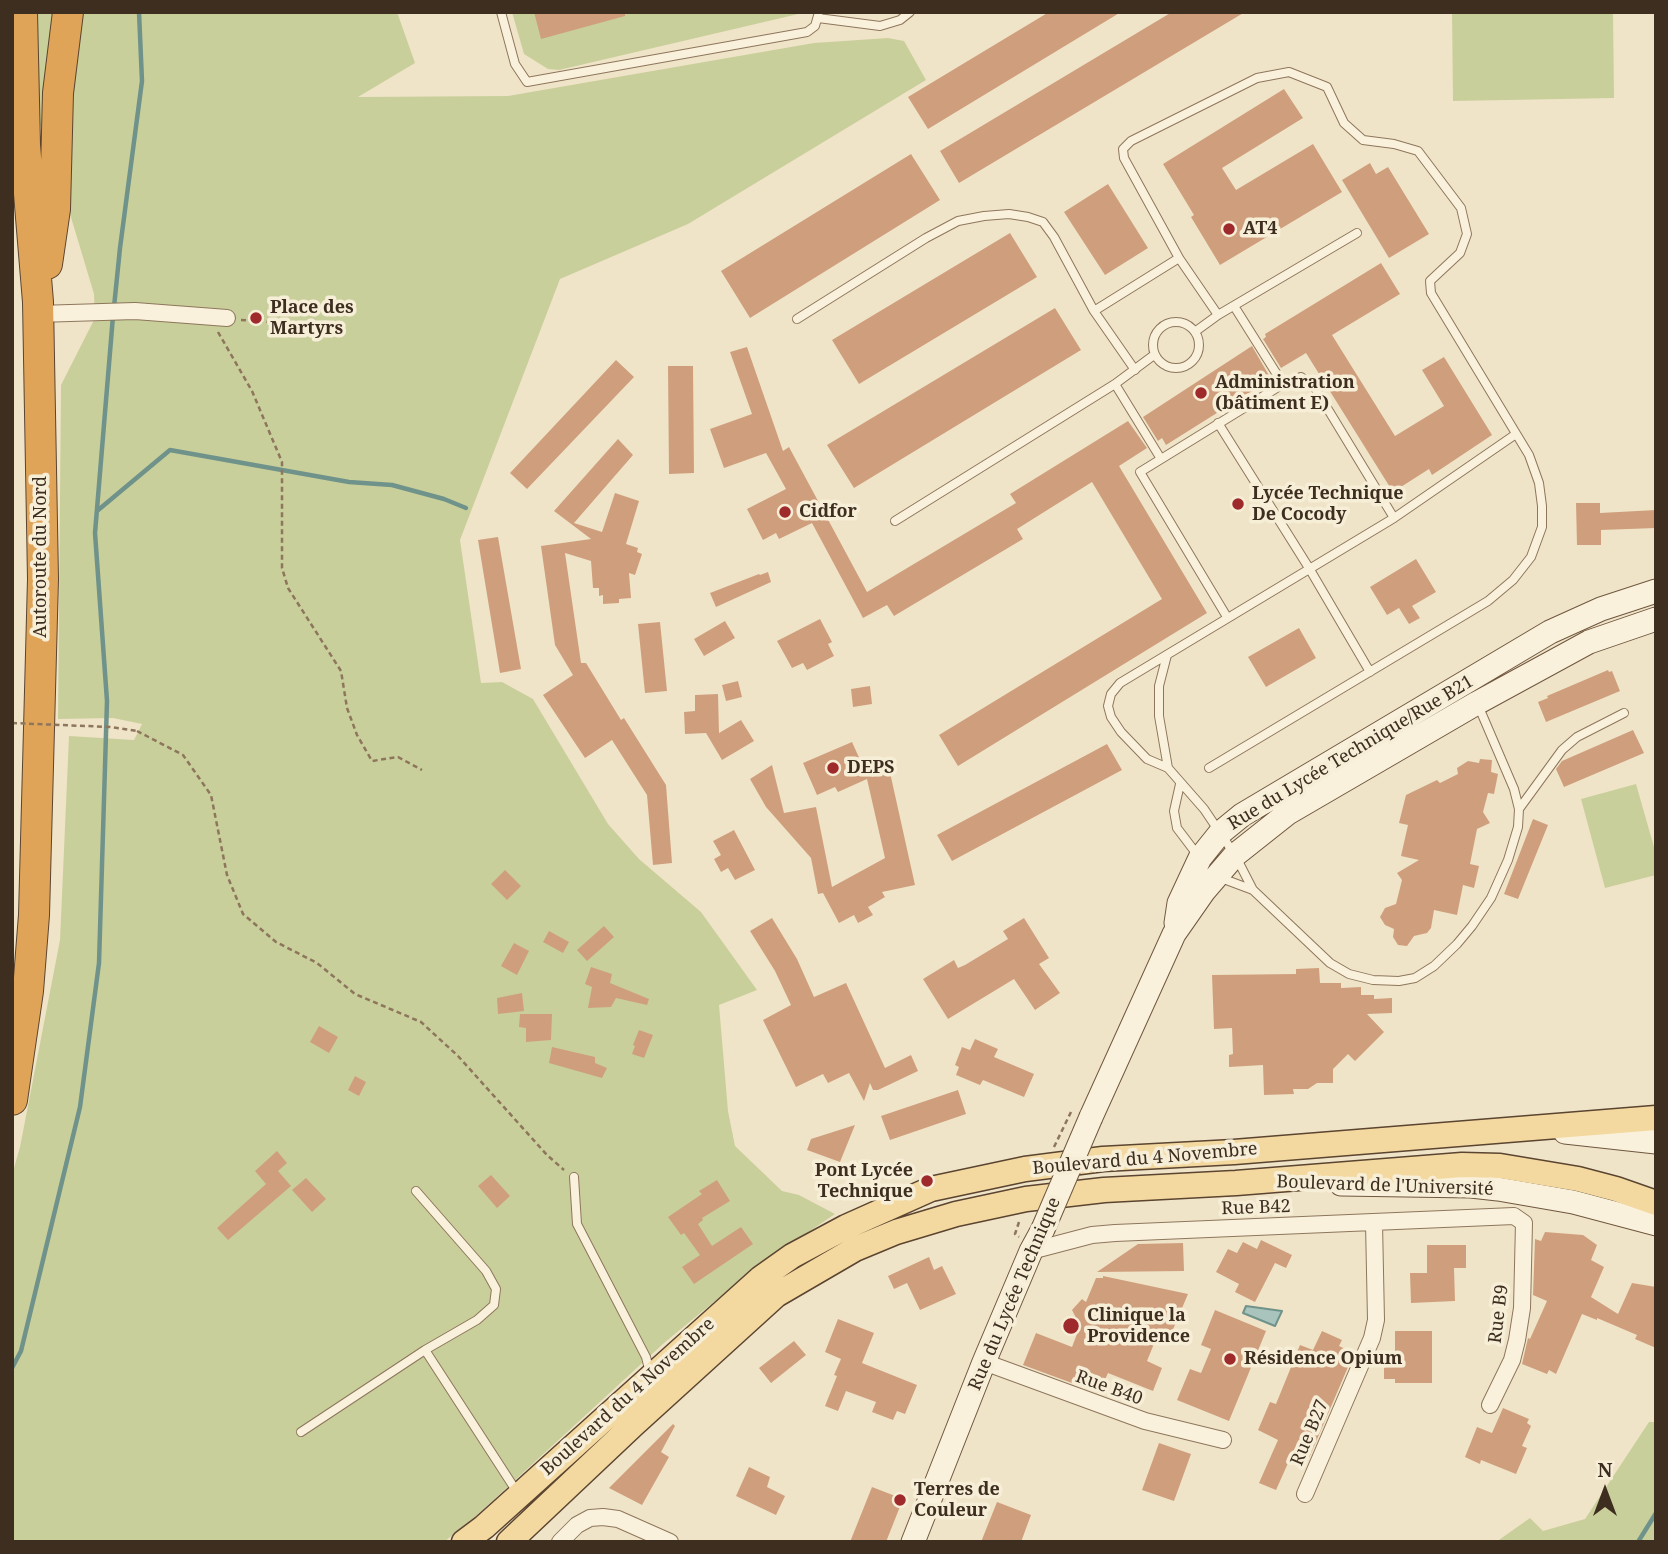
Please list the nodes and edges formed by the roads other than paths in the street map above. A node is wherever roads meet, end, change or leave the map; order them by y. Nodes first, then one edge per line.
1 (22, 12) edge
2 (68, 12) edge
3 (501, 12) edge
4 (910, 12) edge
5 (819, 15) edge
6 (1357, 233) dead end
7 (1179, 258) junction
8 (1234, 306) junction
9 (38, 308) junction
10 (1094, 311) junction
11 (1218, 315) junction
12 (228, 318) road end
13 (797, 319) dead end
14 (1196, 331) junction
15 (1154, 355) junction
16 (1135, 370) junction
17 (1115, 384) junction
18 (1283, 384) junction
19 (1218, 422) junction
20 (1516, 434) junction
21 (1161, 458) junction
22 (1394, 518) junction
23 (895, 521) dead end
24 (1309, 568) junction
25 (1656, 591) edge
26 (1227, 617) junction
27 (1656, 619) edge
28 (1167, 654) junction
29 (1370, 671) junction
30 (1477, 703) junction
31 (1625, 713) dead end
32 (1168, 768) junction
33 (1209, 768) dead end
34 (1180, 785) junction
35 (1519, 809) junction
36 (1220, 833) junction
37 (1235, 855) junction
38 (1200, 858) junction
39 (1216, 876) junction
40 (1253, 890) junction
41 (1174, 934) junction
42 (12, 1100) edge
43 (1656, 1118) edge
44 (1528, 1127) junction
45 (1423, 1135) junction
46 (1656, 1142) edge
47 (1425, 1167) junction
48 (573, 1177) road end
49 (1236, 1183) junction
50 (416, 1191) dead end
51 (1656, 1203) edge
52 (1374, 1223) junction
53 (1524, 1223) joint
54 (1656, 1224) edge
55 (1031, 1251) junction
56 (425, 1350) junction
57 (984, 1362) junction
58 (651, 1376) junction
59 (1490, 1405) dead end
60 (301, 1432) dead end
61 (1223, 1440) dead end
62 (1305, 1494) dead end
63 (519, 1495) junction
64 (464, 1542) edge
65 (509, 1542) edge
66 (560, 1542) edge
67 (670, 1542) edge
68 (913, 1542) edge

1 - 9 highway, Autoroute du Nord
2 - 9 highway
3 - 5 lane
4 - 5 lane
6 - 8 lane
7 - 10 lane
7 - 11 lane
7 - 20 lane
8 - 11 lane
8 - 18 lane
9 - 12 street
9 - 42 highway, Autoroute du Nord
10 - 13 lane
10 - 16 lane
11 - 14 lane
14 - 15 lane
14 - 15 lane
15 - 16 lane
16 - 17 lane
17 - 21 lane
17 - 23 lane
18 - 19 lane
18 - 22 lane
19 - 21 lane
19 - 24 lane
20 - 22 lane
20 - 29 lane
21 - 26 lane
22 - 24 lane
24 - 26 lane
24 - 29 lane
25 - 36 street, Rue du Lycée Technique/Rue B21
26 - 28 lane
27 - 30 street, Rue du Lycée Technique/Rue B21
28 - 32 lane
28 - 32 lane
29 - 33 lane
30 - 35 lane
30 - 37 street, Rue du Lycée Technique/Rue B21
31 - 35 lane
32 - 34 lane
34 - 36 lane
34 - 38 lane
35 - 40 lane
36 - 37 lane
36 - 38 street, Rue du Lycée Technique/Rue B21
37 - 39 street, Rue du Lycée Technique/Rue B21
37 - 40 lane
38 - 39 lane
38 - 41 street, Rue du Lycée Technique/Rue B21
39 - 40 lane
39 - 41 street, Rue du Lycée Technique/Rue B21
41 - 55 street, Rue du Lycée Technique, bridge
43 - 44 main road, Boulevard du 4 Novembre
44 - 45 main road, Boulevard du 4 Novembre
44 - 46 street
45 - 47 main road
45 - 58 main road, Boulevard du 4 Novembre
47 - 49 main road, Boulevard du 4 Novembre
47 - 51 main road, Boulevard du 4 Novembre
48 - 58 lane
49 - 54 street, Boulevard de l'Université
49 - 65 main road, Boulevard du 4 Novembre
50 - 56 lane
52 - 53 street, Rue B42
52 - 55 street, Rue B42
52 - 62 street, Rue B27
53 - 59 street, Rue B9
55 - 57 street, Rue du Lycée Technique
56 - 60 lane
56 - 63 lane
57 - 61 street, Rue B40
57 - 68 street, Rue du Lycée Technique
58 - 63 main road, Boulevard du 4 Novembre
63 - 64 main road, Boulevard du 4 Novembre
66 - 67 street

